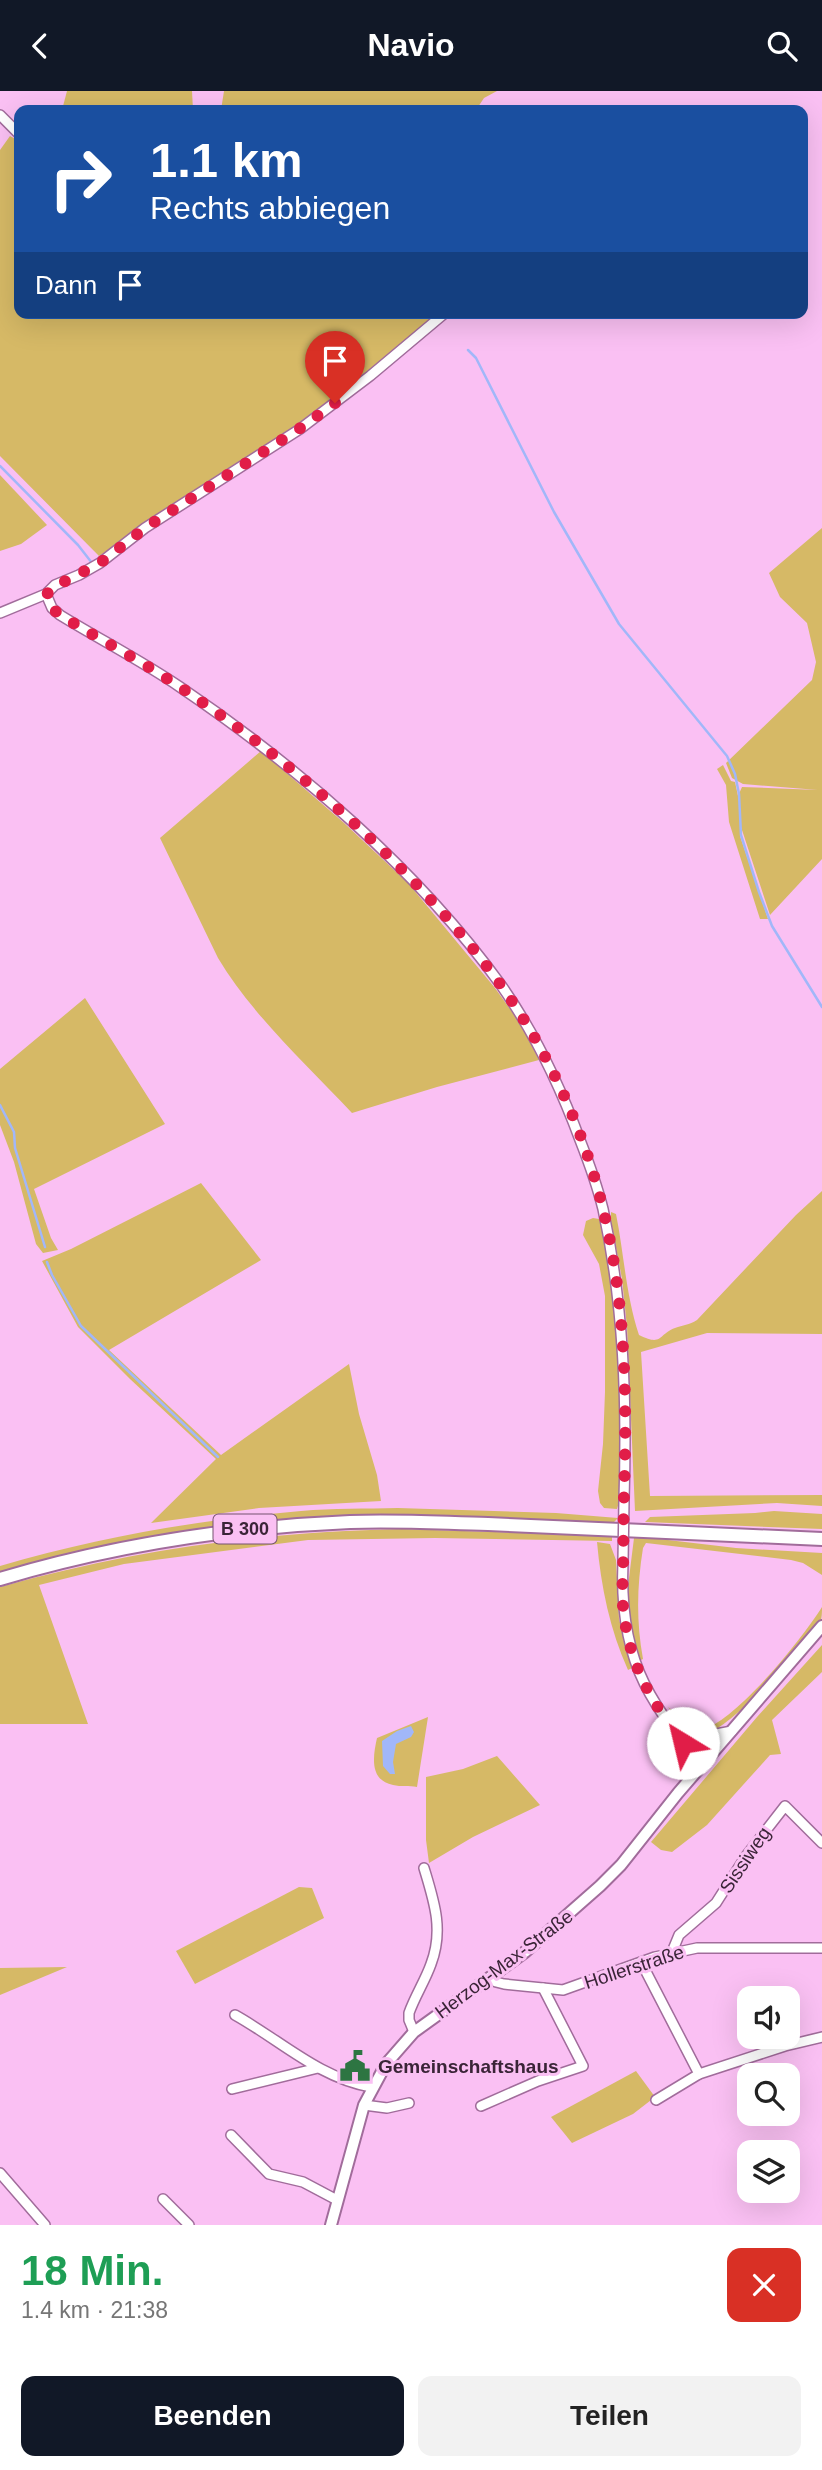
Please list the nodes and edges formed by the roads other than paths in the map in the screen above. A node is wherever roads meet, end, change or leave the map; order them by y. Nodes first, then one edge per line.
1 (0, 115) edge
2 (14, 129) edge
3 (438, 319) edge
4 (46, 594) junction
5 (0, 613) edge
6 (819, 1541) edge
7 (0, 1579) edge
8 (822, 1626) edge
9 (660, 1712) junction
10 (732, 1731) junction
11 (690, 1734) junction
12 (712, 1755) junction
13 (703, 1765) junction
14 (822, 1843) edge
15 (424, 1868) dead end
16 (822, 1948) edge
17 (672, 1952) junction
18 (641, 1962) junction
19 (491, 1977) junction
20 (543, 1988) junction
21 (234, 2015) dead end
22 (414, 2032) junction
23 (822, 2037) edge
24 (318, 2068) junction
25 (699, 2074) junction
26 (371, 2087) junction
27 (232, 2089) dead end
28 (656, 2099) dead end
29 (409, 2103) dead end
30 (363, 2105) junction
31 (481, 2106) dead end
32 (231, 2135) dead end
33 (0, 2173) edge
34 (163, 2199) dead end
35 (337, 2200) junction
36 (45, 2225) edge
37 (189, 2225) edge
38 (331, 2225) edge

1 - 2 street
3 - 4 street
4 - 5 street
4 - 9 street, bridge
6 - 7 highway, B 300
8 - 10 main road, Herzog-Max-Straße
9 - 11 street
9 - 13 street
10 - 11 street
10 - 12 main road, Herzog-Max-Straße
11 - 12 street
12 - 13 main road, Herzog-Max-Straße
13 - 19 main road, Herzog-Max-Straße
14 - 17 street, Sissiweg
15 - 22 street
16 - 17 street, Hollerstraße
17 - 18 street, Hollerstraße
18 - 20 street, Hollerstraße
18 - 25 street
19 - 20 street, Hollerstraße
19 - 22 main road, Herzog-Max-Straße
20 - 31 street
21 - 24 street
22 - 26 main road, Herzog-Max-Straße
23 - 25 street
24 - 26 street
24 - 27 street
25 - 28 street
26 - 30 main road, Herzog-Max-Straße
29 - 30 street
30 - 35 main road, Herzog-Max-Straße
32 - 35 street
33 - 36 street
34 - 37 street
35 - 38 main road, Herzog-Max-Straße

